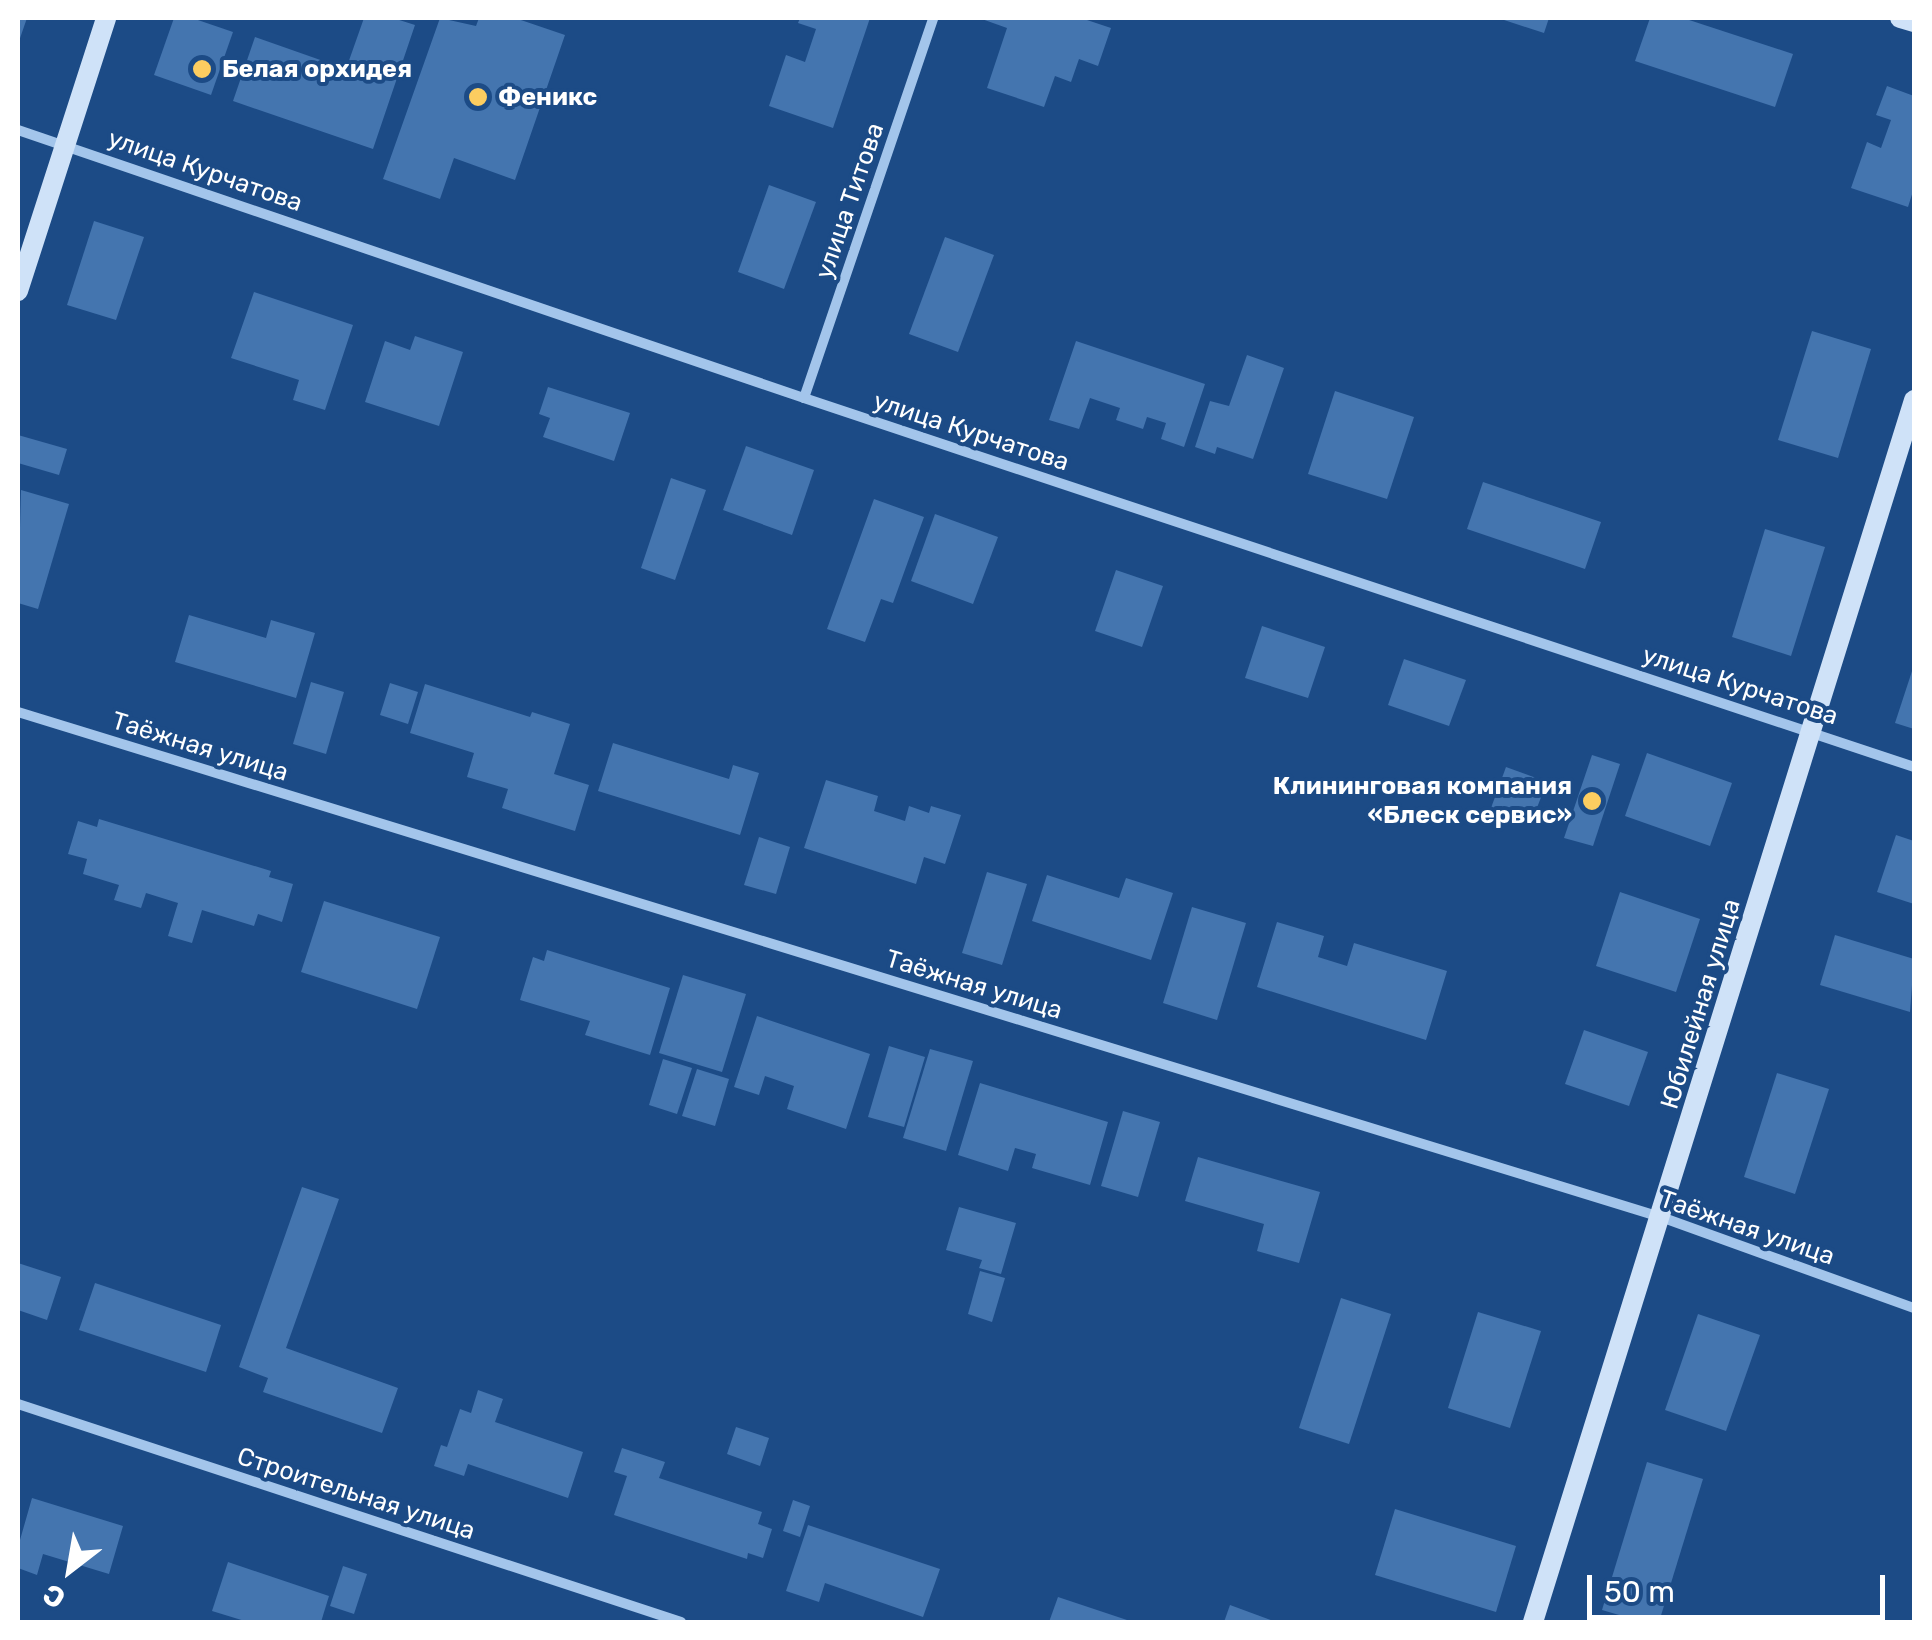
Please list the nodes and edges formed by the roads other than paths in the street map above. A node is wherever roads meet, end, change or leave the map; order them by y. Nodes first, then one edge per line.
1 (106, 18) edge
2 (933, 18) edge
3 (1900, 18) edge
4 (1914, 22) edge
5 (18, 130) edge
6 (64, 144) junction
7 (18, 291) edge
8 (804, 398) junction
9 (1914, 400) edge
10 (18, 712) edge
11 (1813, 731) junction
12 (1914, 767) edge
13 (1661, 1217) junction
14 (1914, 1308) edge
15 (18, 1404) edge
16 (681, 1622) edge
17 (1533, 1622) edge

1 - 6 street
2 - 8 street, улица Титова
3 - 4 street
5 - 6 street, улица Курчатова
6 - 7 street
6 - 8 street, улица Курчатова
8 - 11 street, улица Курчатова
9 - 11 street, Юбилейная улица
10 - 13 street, Таёжная улица
11 - 12 street, улица Курчатова
11 - 13 street, Юбилейная улица
13 - 14 street, Таёжная улица
13 - 17 street, Юбилейная улица
15 - 16 street, Строительная улица

